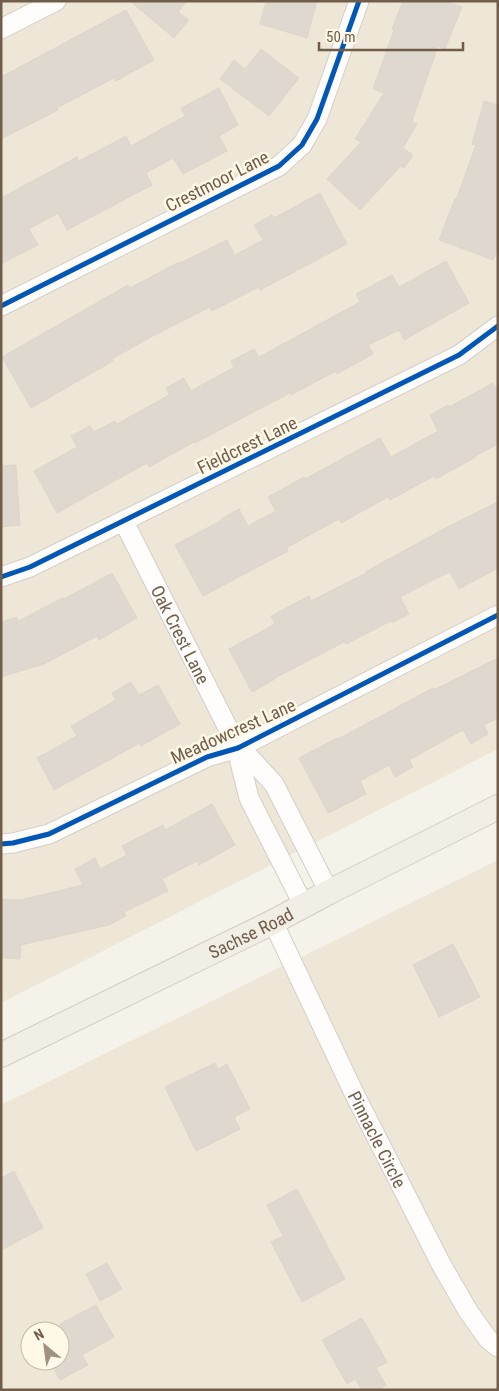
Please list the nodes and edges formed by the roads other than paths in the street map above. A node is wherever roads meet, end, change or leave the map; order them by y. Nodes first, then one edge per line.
1 (56, 1) edge
2 (358, 1) edge
3 (1, 30) edge
4 (1, 306) edge
5 (498, 326) edge
6 (124, 522) junction
7 (1, 577) edge
8 (498, 615) edge
9 (238, 748) junction
10 (498, 807) edge
11 (1, 844) edge
12 (329, 892) junction
13 (304, 906) junction
14 (273, 922) junction
15 (1, 1055) edge
16 (498, 1347) edge

1 - 3 street
2 - 4 street, Crestmoor Lane
5 - 6 street, Fieldcrest Lane
6 - 7 street, Fieldcrest Lane
6 - 9 street, Oak Crest Lane
8 - 9 street, Meadowcrest Lane
9 - 11 street, Meadowcrest Lane
9 - 12 street, Oak Crest Lane
9 - 13 street, Oak Crest Lane
10 - 12 main road, Sachse Road
12 - 13 main road, Sachse Road
13 - 14 main road, Sachse Road
14 - 15 main road, Sachse Road
14 - 16 street, Pinnacle Circle

